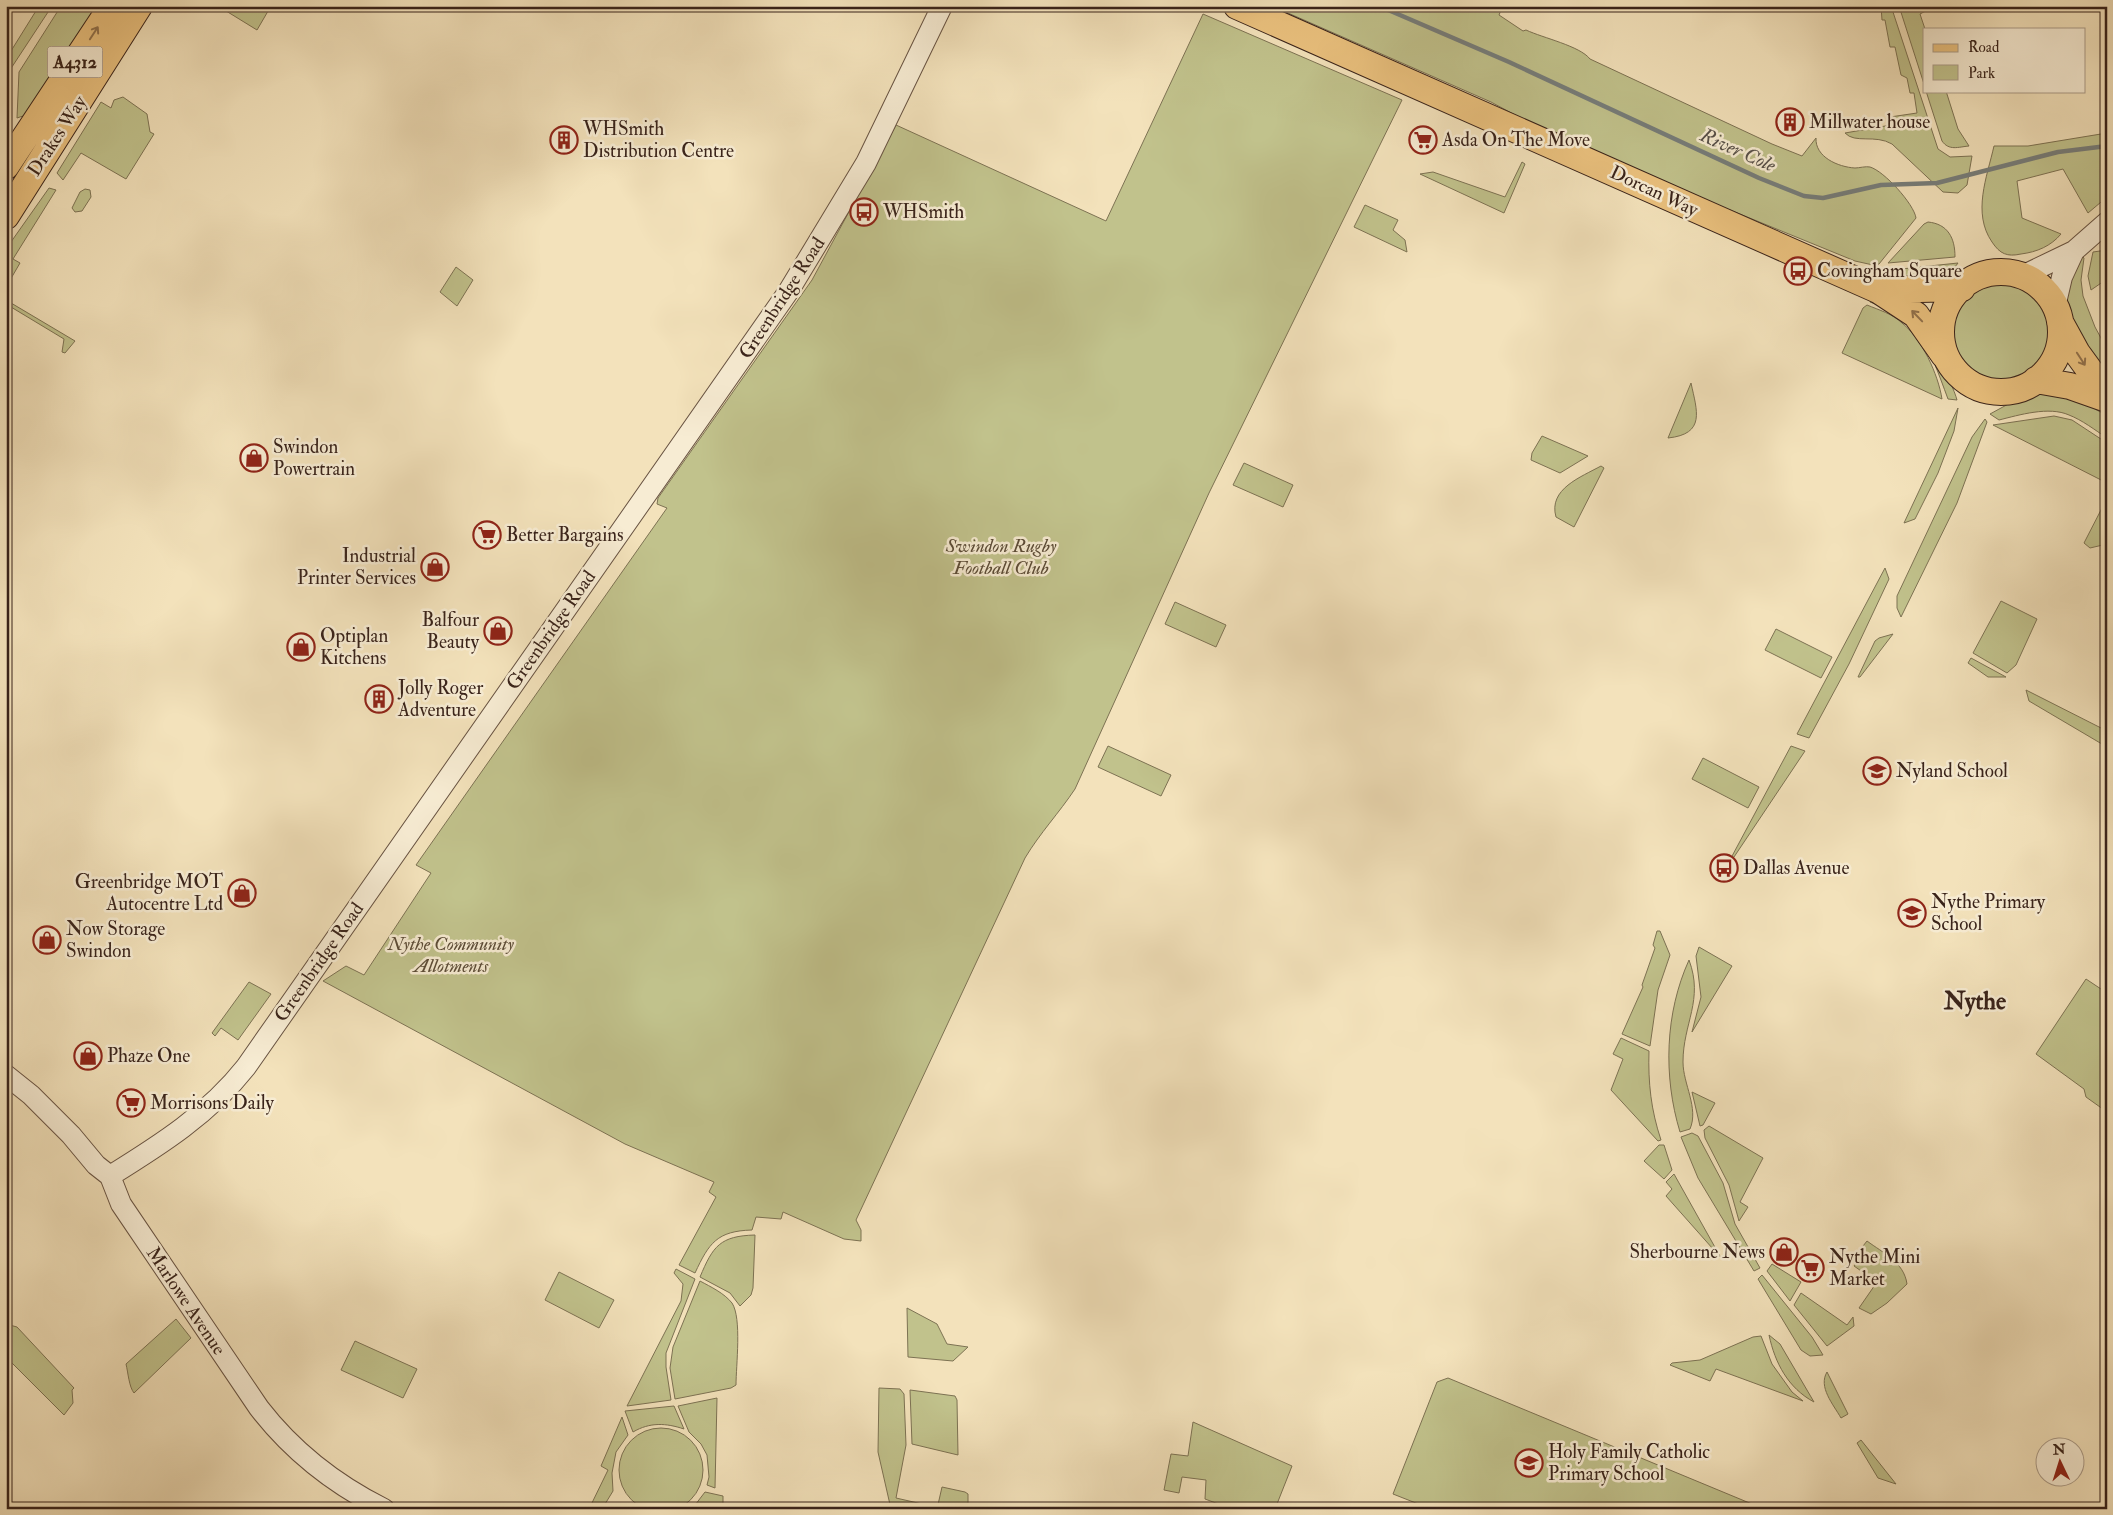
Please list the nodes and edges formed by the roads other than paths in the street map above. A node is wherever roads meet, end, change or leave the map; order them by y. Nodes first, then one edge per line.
1 (112, 6) edge
2 (139, 6) edge
3 (942, 6) edge
4 (1237, 6) edge
5 (23, 140) junction
6 (45, 155) junction
7 (8, 164) edge
8 (31, 176) junction
9 (6, 216) edge
10 (2107, 222) edge
11 (2074, 251) junction
12 (2022, 276) junction
13 (1962, 288) junction
14 (1878, 290) junction
15 (2057, 314) junction
16 (1944, 355) junction
17 (2036, 380) junction
18 (2107, 394) edge
19 (2107, 399) edge
20 (6, 1075) edge
21 (110, 1176) junction
22 (384, 1509) edge

5 -> 1 main road, Drakes Way / A4312
2 - 6 main road, Drakes Way / A4312
3 - 21 street, Greenbridge Road
4 - 14 main road, Dorcan Way
5 - 6 main road
5 - 7 main road, Drakes Way / A4312
6 - 8 main road, Drakes Way / A4312
7 - 8 main road
8 - 9 main road, Drakes Way / A4312
10 - 11 street
11 - 12 street
11 - 15 street
12 - 13 main road
12 - 15 main road
13 - 14 main road, Dorcan Way
13 - 16 main road
16 -> 14 main road, Dorcan Way
15 - 17 main road
15 -> 18 main road
16 - 17 main road
17 - 19 main road
20 - 21 street, Marlowe Avenue
21 - 22 street, Marlowe Avenue

